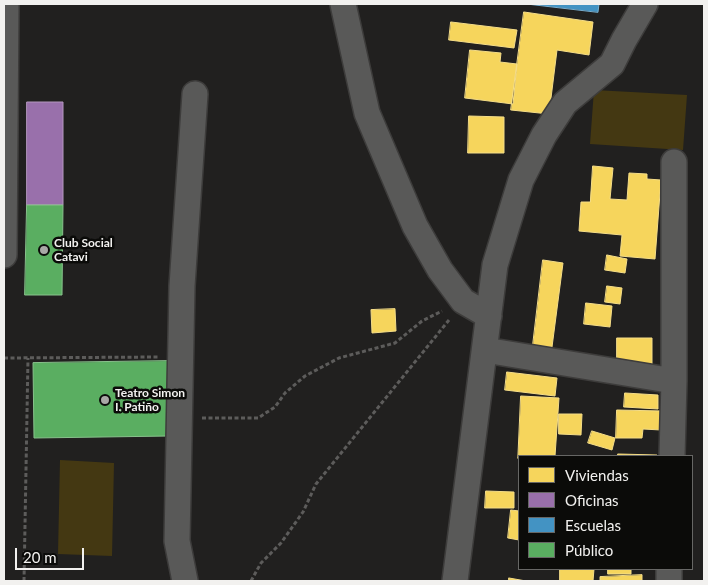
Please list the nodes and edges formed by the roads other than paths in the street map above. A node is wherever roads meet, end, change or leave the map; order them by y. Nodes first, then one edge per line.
1 (6, 4) edge
2 (343, 4) edge
3 (644, 5) edge
4 (195, 94) dead end
5 (674, 162) dead end
6 (4, 255) edge
7 (489, 316) junction
8 (485, 350) junction
9 (674, 381) junction
10 (672, 455) edge
11 (185, 581) edge
12 (455, 581) edge

1 - 6 street
2 - 7 street
3 - 7 street
4 - 11 street
5 - 9 street
7 - 8 street
8 - 9 street
8 - 12 street
9 - 10 street

